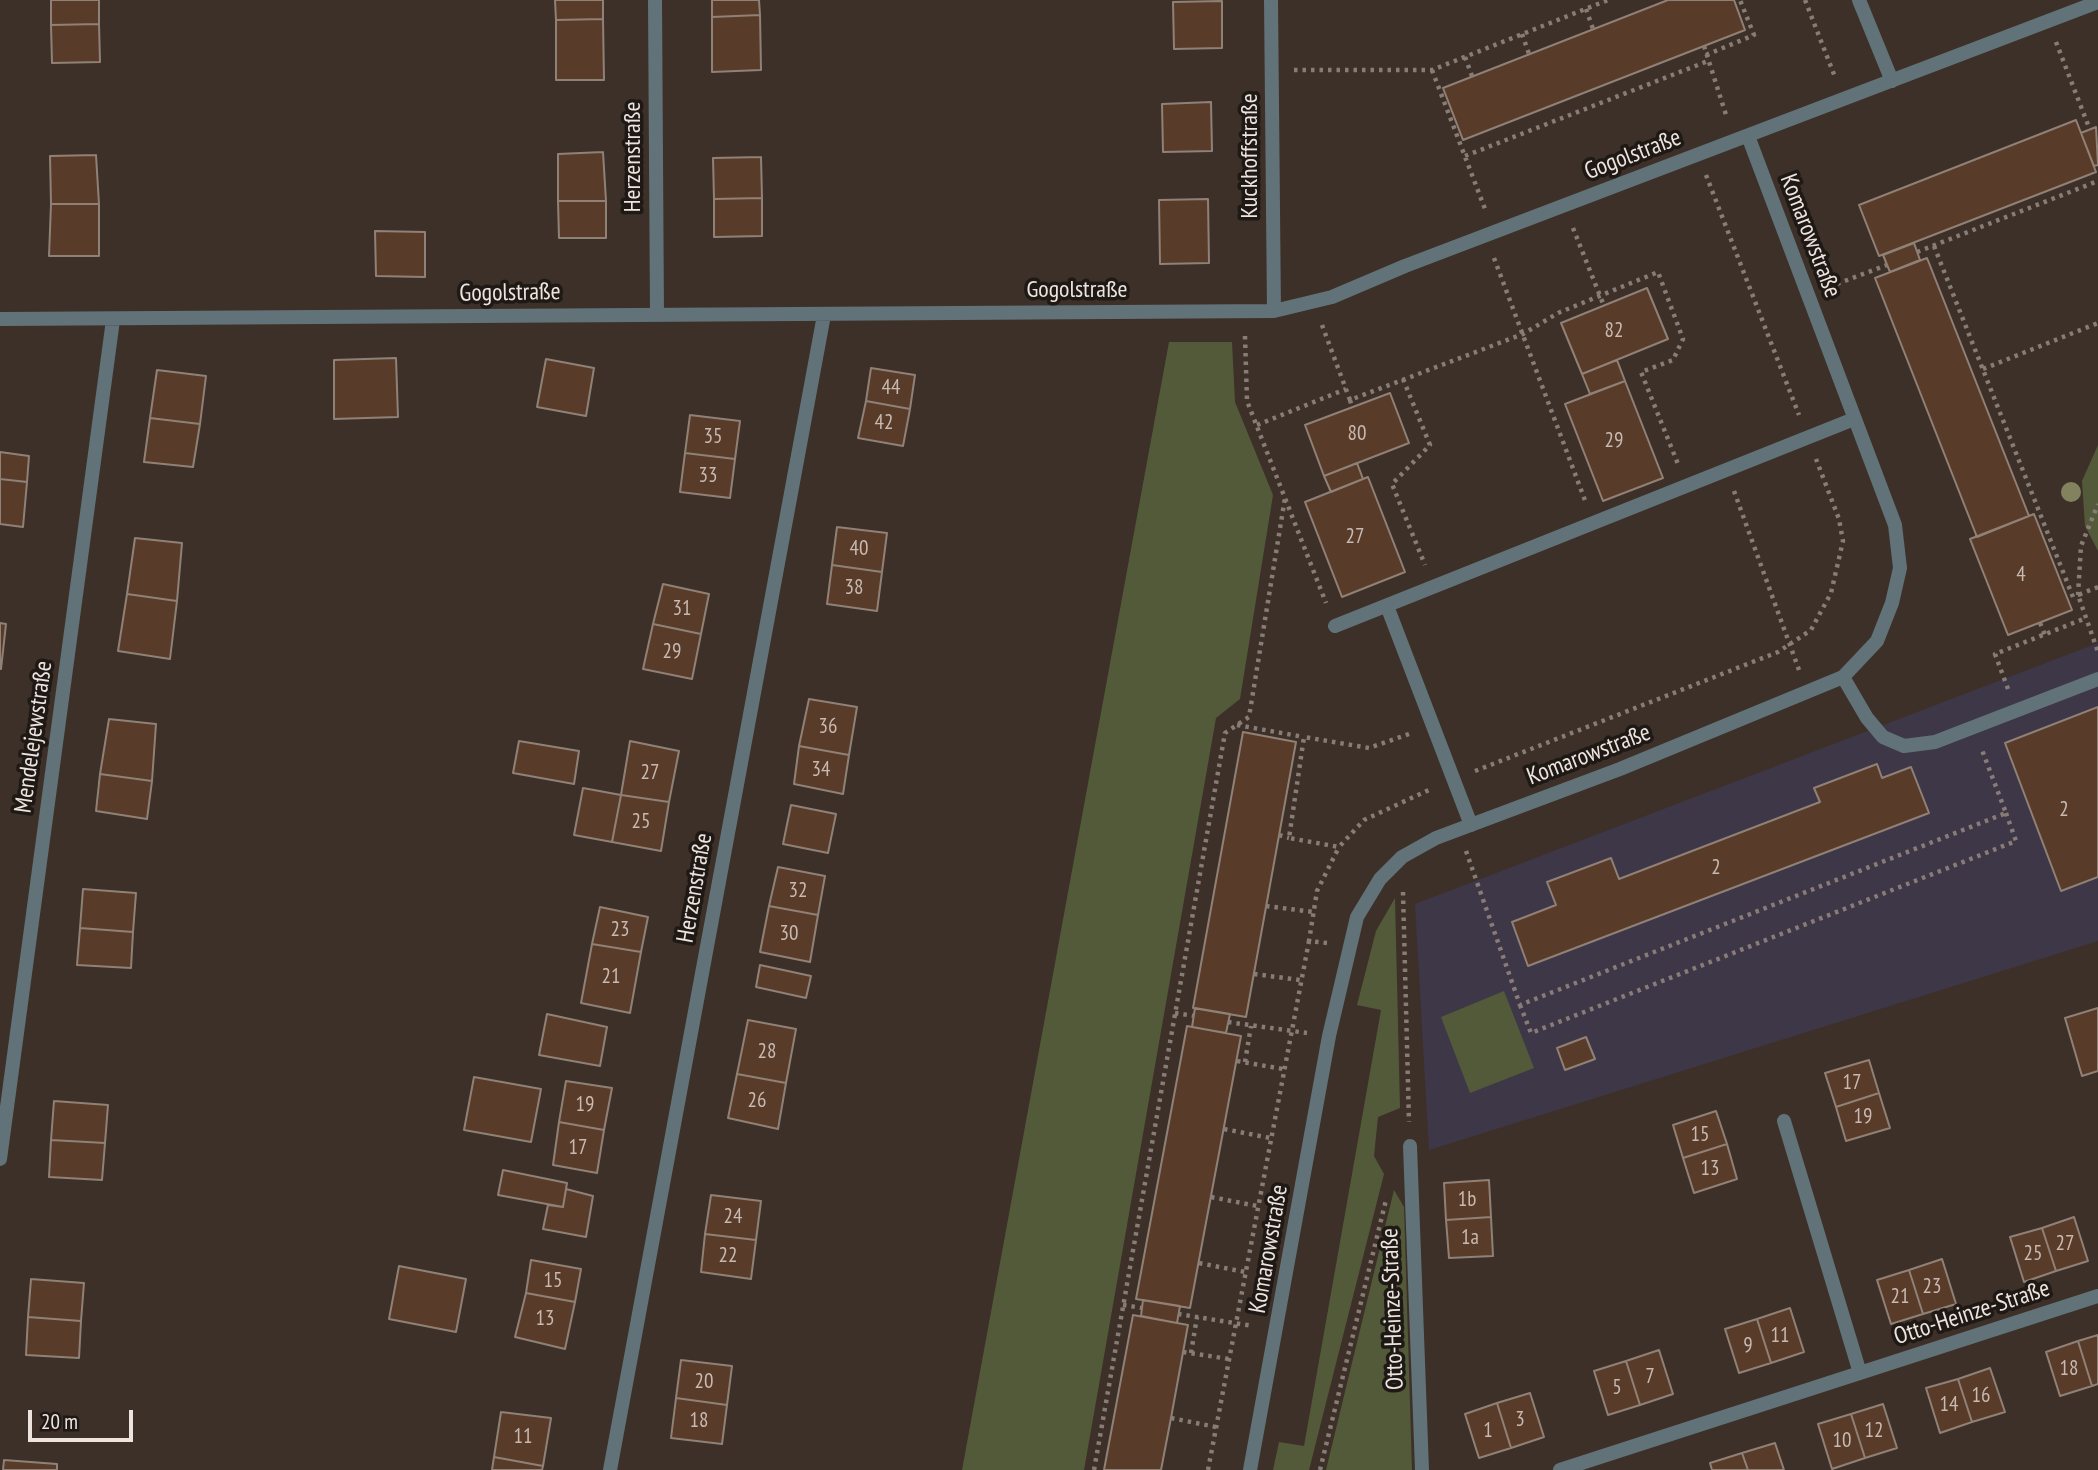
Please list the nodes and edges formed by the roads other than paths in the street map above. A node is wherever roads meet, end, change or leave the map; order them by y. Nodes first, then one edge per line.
1 (655, 0) edge
2 (1271, 0) edge
3 (1859, 0) edge
4 (2098, 2) edge
5 (1892, 81) junction
6 (1742, 138) junction
7 (1274, 311) junction
8 (657, 314) junction
9 (824, 314) junction
10 (0, 319) edge
11 (113, 320) junction
12 (1854, 419) junction
13 (1387, 606) junction
14 (1335, 626) road end
15 (1843, 677) junction
16 (2098, 679) edge
17 (1465, 828) junction
18 (1784, 1121) dead end
19 (1410, 1146) road end
20 (0, 1159) edge
21 (2098, 1296) edge
22 (1860, 1373) junction
23 (610, 1470) edge
24 (1250, 1470) edge
25 (1422, 1470) edge
26 (1560, 1470) edge

1 - 8 street, Herzenstraße
2 - 7 street, Kuckhoffstraße
3 - 5 street
4 - 5 street, Gogolstraße
5 - 6 street, Gogolstraße
6 - 7 street, Gogolstraße
6 - 12 street, Komarowstraße
7 - 9 street, Gogolstraße
8 - 9 street, Gogolstraße
8 - 11 street, Gogolstraße
9 - 23 street, Herzenstraße
10 - 11 street, Gogolstraße
11 - 20 street, Mendelejewstraße
12 - 13 street
12 - 15 street, Komarowstraße
13 - 14 street
13 - 17 street
15 - 16 street
15 - 17 street, Komarowstraße
17 - 24 street, Komarowstraße
18 - 22 street
19 - 25 street, Otto-Heinze-Straße
21 - 22 street, Otto-Heinze-Straße
22 - 26 street, Otto-Heinze-Straße

